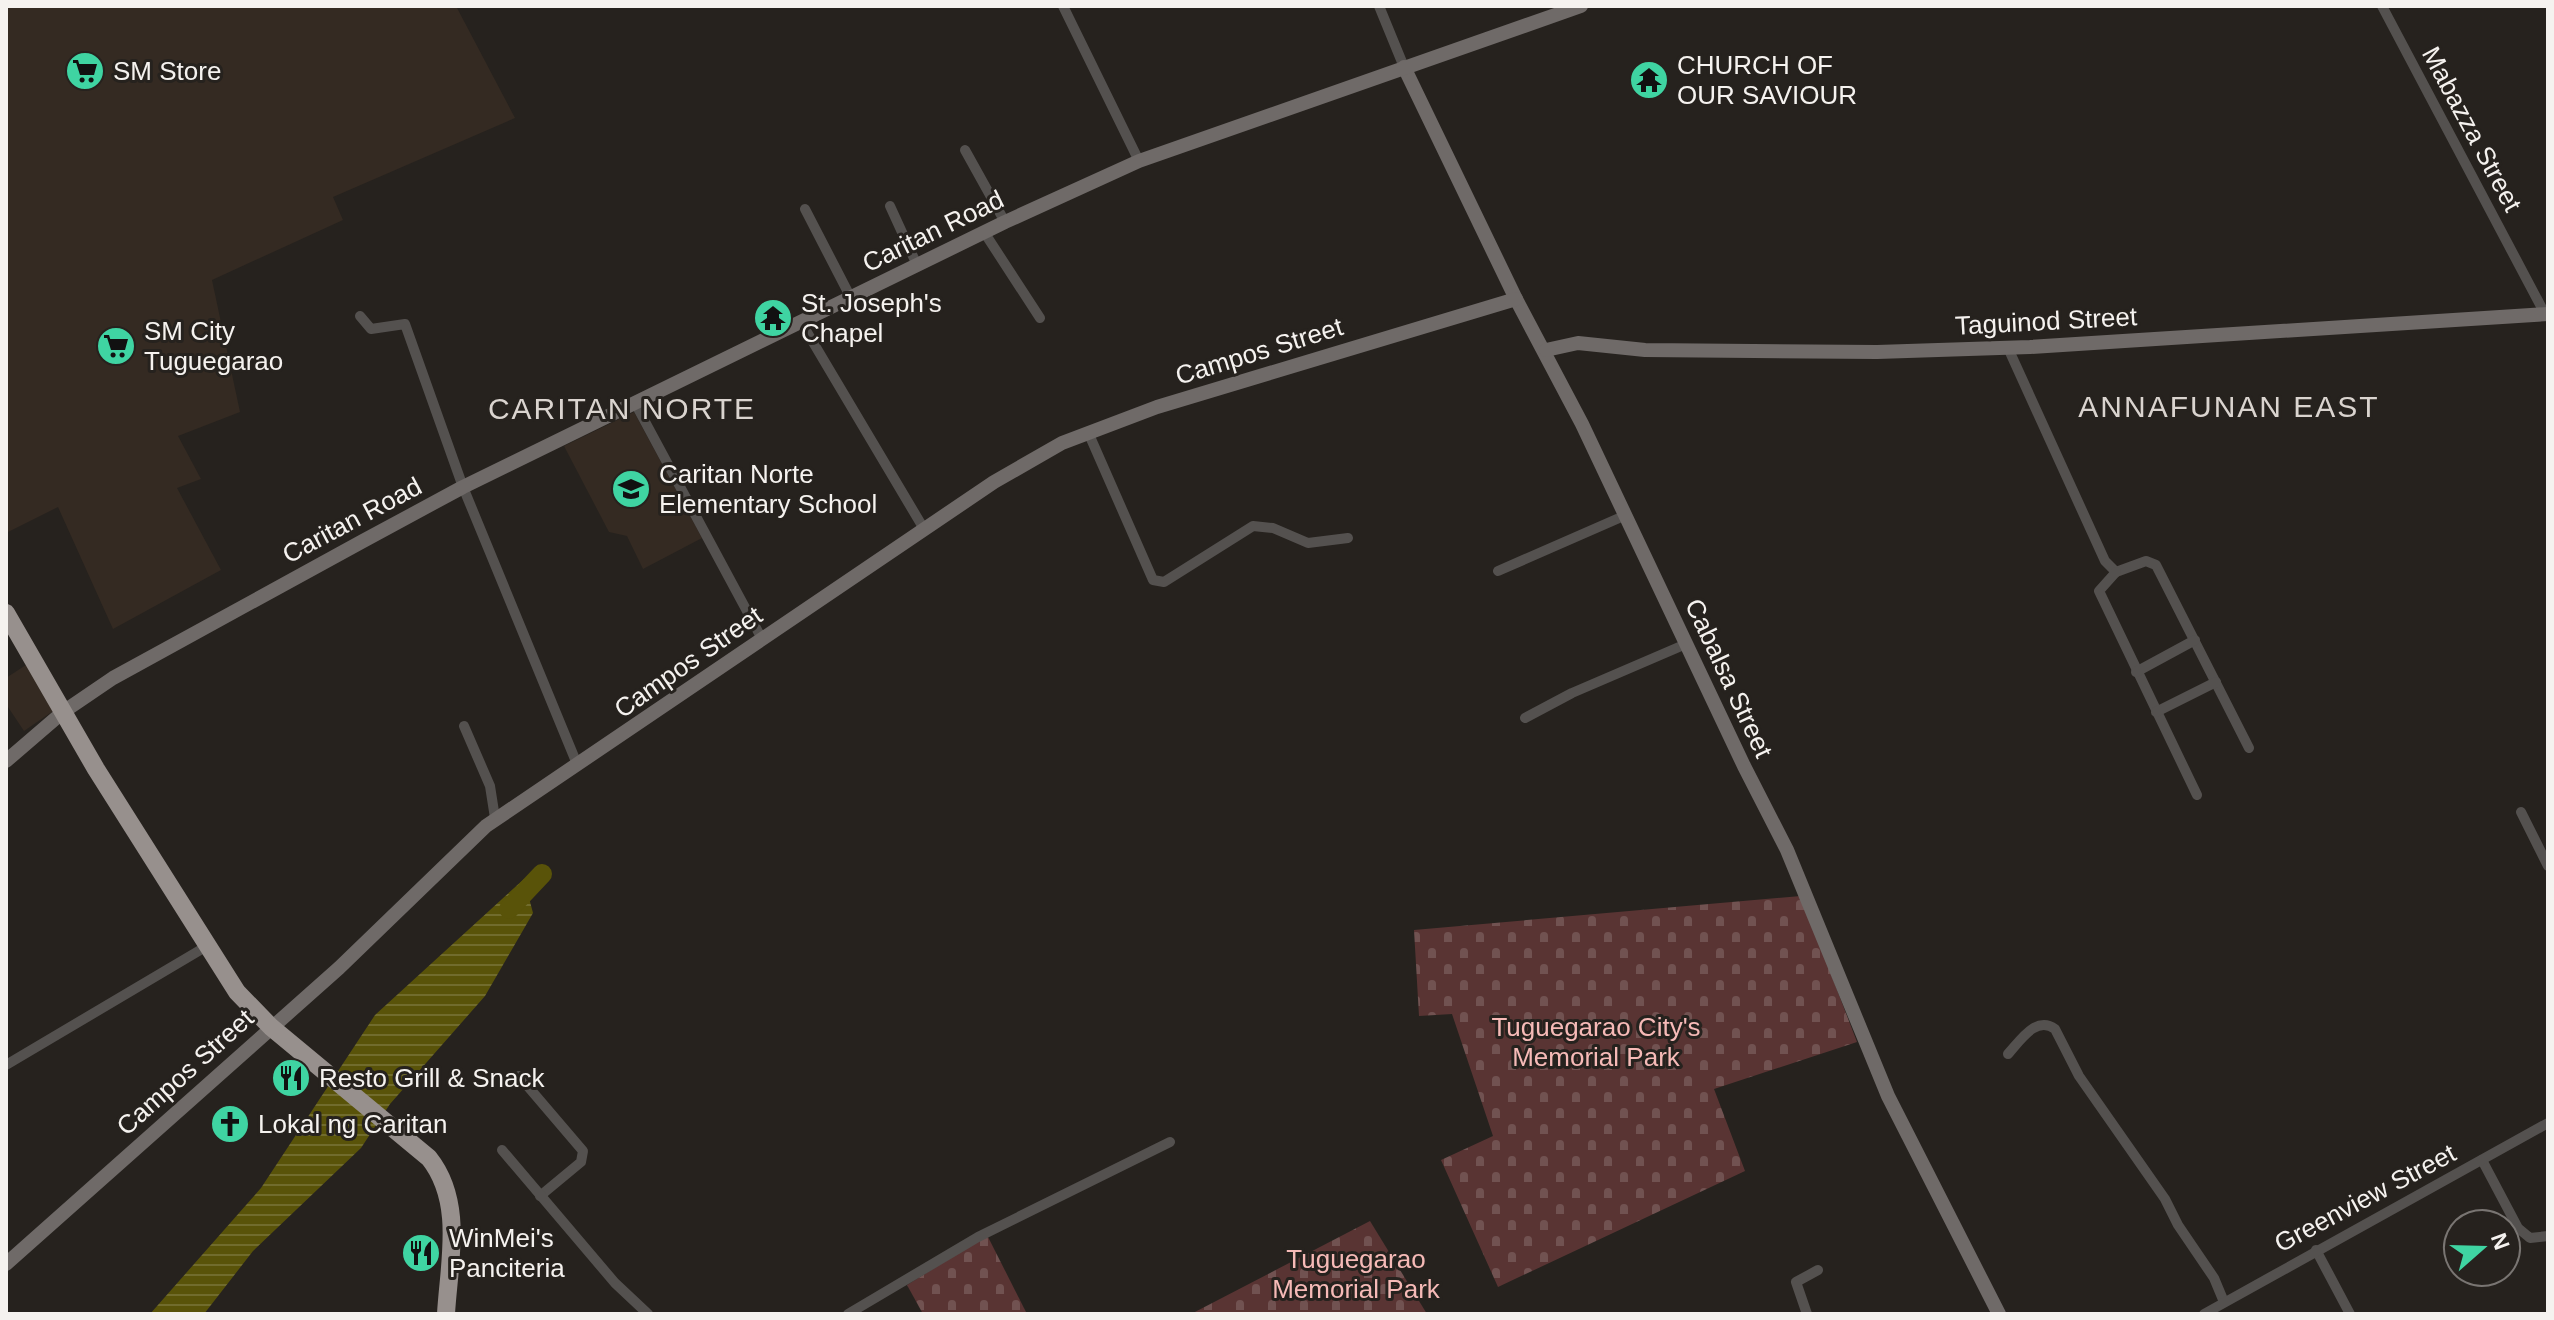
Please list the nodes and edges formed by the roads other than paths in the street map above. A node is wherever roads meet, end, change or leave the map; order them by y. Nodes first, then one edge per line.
1 (1063, 6) edge
2 (1379, 6) edge
3 (1581, 6) edge
4 (2382, 6) edge
5 (1404, 67) junction
6 (965, 150) dead end
7 (1139, 161) junction
8 (890, 206) dead end
9 (805, 209) dead end
10 (1005, 222) junction
11 (984, 232) junction
12 (917, 265) junction
13 (851, 298) junction
14 (1516, 299) junction
15 (2547, 314) edge
16 (360, 316) dead end
17 (1040, 318) dead end
18 (801, 322) junction
19 (2008, 348) junction
20 (1546, 350) junction
21 (635, 403) junction
22 (1088, 432) junction
23 (463, 487) junction
24 (1626, 515) junction
25 (924, 529) junction
26 (1348, 538) dead end
27 (1498, 571) dead end
28 (2116, 572) junction
29 (6, 613) edge
30 (762, 639) junction
31 (2195, 640) junction
32 (1686, 644) junction
33 (2136, 672) junction
34 (2216, 682) junction
35 (63, 712) junction
36 (2156, 712) junction
37 (1525, 718) dead end
38 (464, 726) dead end
39 (2249, 748) dead end
40 (6, 761) edge
41 (577, 764) junction
42 (2197, 795) dead end
43 (2521, 812) dead end
44 (495, 818) junction
45 (2548, 866) edge
46 (207, 946) junction
47 (271, 1027) junction
48 (2008, 1054) dead end
49 (6, 1065) edge
50 (519, 1076) dead end
51 (2548, 1123) edge
52 (1170, 1142) dead end
53 (502, 1150) dead end
54 (2482, 1160) junction
55 (540, 1196) junction
56 (2548, 1236) edge
57 (2316, 1250) junction
58 (6, 1264) edge
59 (1818, 1270) dead end
60 (2224, 1302) junction
61 (446, 1314) edge
62 (648, 1314) edge
63 (848, 1314) edge
64 (1807, 1314) edge
65 (1999, 1314) edge
66 (2204, 1314) edge
67 (2350, 1314) edge

1 - 7 street
2 - 5 street
3 - 5 street, Caritan Road
4 - 15 street, Mabazza Street
5 - 7 street, Caritan Road
5 - 14 street, Cabalsa Street
6 - 10 street
7 - 10 street, Caritan Road
8 - 12 street
9 - 13 street
10 - 11 street, Caritan Road
11 - 12 street, Caritan Road
11 - 17 street
12 - 13 street, Caritan Road
13 - 18 street, Caritan Road
14 - 20 street, Cabalsa Street
14 - 22 street, Campos Street
15 - 19 street, Taguinod Street
16 - 23 street
18 - 21 street, Caritan Road
18 - 25 street
19 - 20 street, Taguinod Street
19 - 28 street
20 - 24 street, Cabalsa Street
21 - 23 street, Caritan Road
21 - 30 street
22 - 25 street, Campos Street
22 - 26 street
23 - 35 street, Caritan Road
23 - 41 street
24 - 27 street
24 - 32 street, Cabalsa Street
25 - 30 street, Campos Street
28 - 31 street
28 - 33 street
29 - 35 highway
30 - 41 street, Campos Street
31 - 33 street
31 - 34 street
32 - 37 street
32 - 65 street, Cabalsa Street
33 - 36 street
34 - 36 street
34 - 39 street
35 - 40 street, Caritan Road
35 - 46 highway
36 - 42 street
38 - 44 street
41 - 44 street, Campos Street
43 - 45 street
44 - 47 street, Campos Street
46 - 47 highway
46 - 49 street
47 - 58 street, Campos Street
47 - 61 highway
48 - 60 street
50 - 55 street
51 - 54 street, Greenview Street
52 - 63 street
53 - 55 street
54 - 56 street
54 - 57 street, Greenview Street
55 - 62 street
57 - 60 street, Greenview Street
57 - 67 street
59 - 64 street
60 - 66 street, Greenview Street

